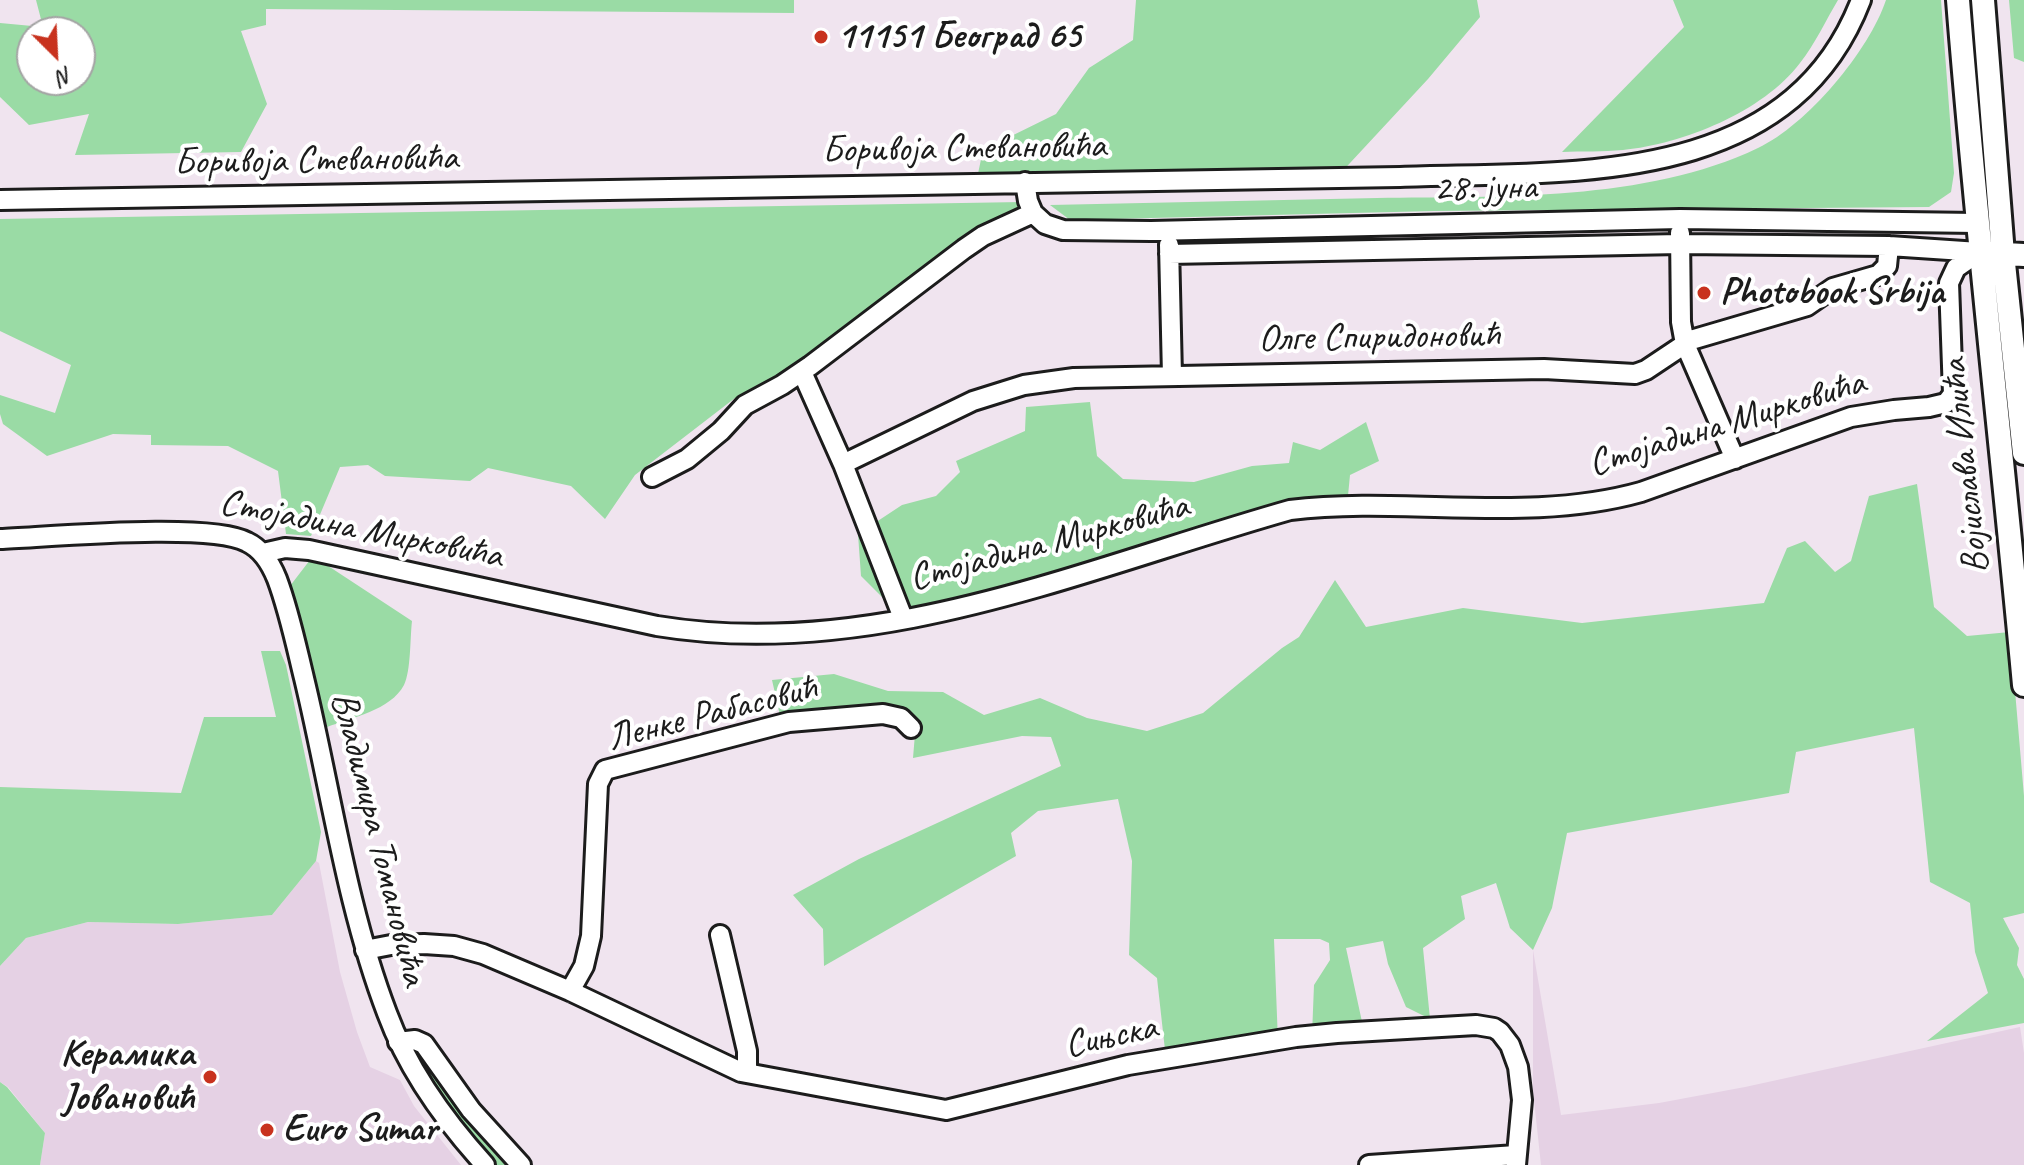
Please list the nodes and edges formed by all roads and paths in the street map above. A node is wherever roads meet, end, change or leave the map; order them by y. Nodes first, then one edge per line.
1 (1861, 0) edge
2 (1958, 0) edge
3 (1983, 0) edge
4 (1025, 182) junction
5 (0, 200) edge
6 (1033, 213) junction
7 (1680, 219) junction
8 (1977, 223) junction
9 (2013, 226) edge
10 (1170, 230) junction
11 (1680, 244) junction
12 (1889, 246) junction
13 (1979, 252) junction
14 (1169, 254) junction
15 (2014, 254) edge
16 (1685, 344) junction
17 (802, 372) junction
18 (1172, 376) junction
19 (2013, 456) edge
20 (1735, 459) junction
21 (843, 464) junction
22 (652, 477) dead end
23 (0, 539) edge
24 (263, 553) junction
25 (903, 618) junction
26 (2024, 685) edge
27 (911, 728) dead end
28 (720, 935) dead end
29 (365, 950) junction
30 (570, 991) junction
31 (398, 1042) junction
32 (747, 1073) junction
33 (1516, 1160) edge
34 (485, 1165) edge
35 (521, 1165) edge
36 (1369, 1165) edge

1 - 4 street, Боривоја Стевановића
2 - 8 main road, Војислава Илића
3 - 9 main road, Војислава Илића
4 - 5 street, Боривоја Стевановића
4 - 6 street
6 - 10 street, 28. јуна
6 - 17 street
7 - 8 street, 28. јуна
7 - 10 street, 28. јуна
7 - 11 street
8 - 9 main road
8 - 13 main road, Војислава Илића
9 - 15 main road, Војислава Илића
10 - 14 street
11 - 12 street, 28. јуна
11 - 14 street, 28. јуна
11 - 16 street
12 - 13 street, 28. јуна
12 - 16 street, Олге Спиридоновић
13 - 15 main road
13 - 19 main road, Војислава Илића
13 - 20 street, Стојадина Мирковића
14 - 18 street
15 - 19 main road, Војислава Илића
16 - 18 street, Олге Спиридоновић
16 - 20 street
17 - 21 street
17 - 22 street
18 - 21 street, Олге Спиридоновић
19 - 26 main road, Војислава Илића
20 - 25 street, Стојадина Мирковића
21 - 25 street
23 - 24 street, Стојадина Мирковића
24 - 25 street, Стојадина Мирковића
24 - 29 street, Владимира Томановића
27 - 30 street, Ленке Рабасовић
28 - 32 street
29 - 30 street, Сињска
29 - 31 street, Владимира Томановића
30 - 32 street, Сињска
31 - 34 street, Владимира Томановића
31 - 35 street
32 - 33 street, Сињска
33 - 36 street

